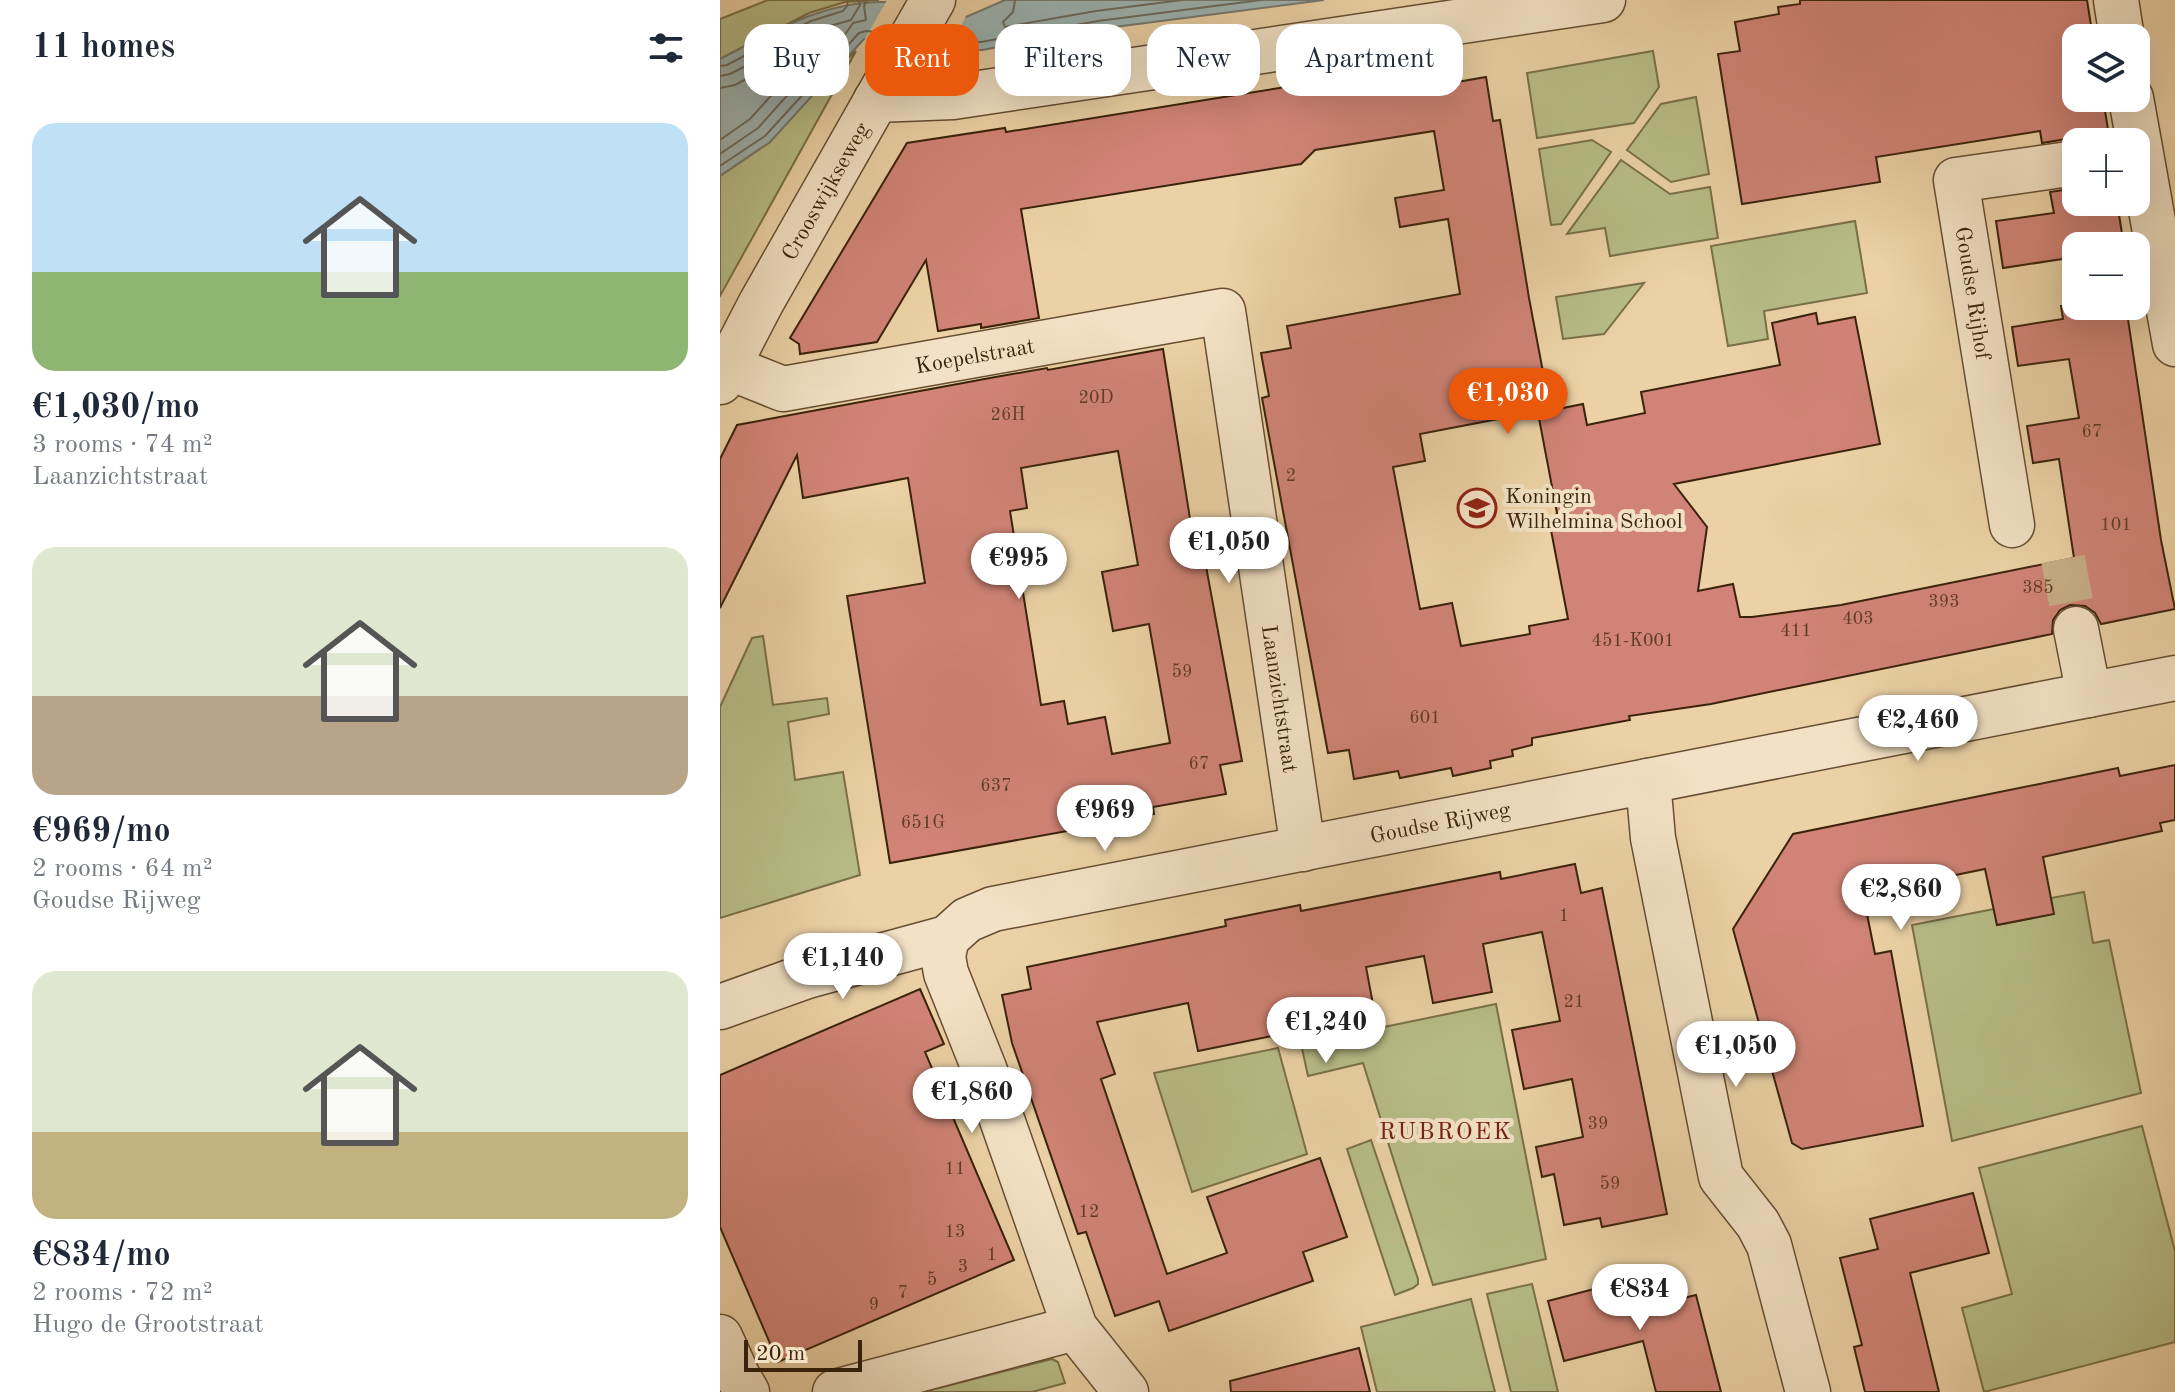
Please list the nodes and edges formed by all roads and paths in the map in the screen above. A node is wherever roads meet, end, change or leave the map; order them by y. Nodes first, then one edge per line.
1 (933, 0) edge
2 (1603, 0) edge
3 (2116, 0) edge
4 (2120, 24) edge
5 (876, 100) junction
6 (2062, 165) edge
7 (2150, 175) edge
8 (1223, 311) joint
9 (2175, 344) edge
10 (724, 374) edge
11 (2012, 525) dead end
12 (2076, 629) tunnel mouth
13 (2175, 678) edge
14 (2089, 695) junction
15 (1648, 781) junction
16 (1303, 849) junction
17 (947, 938) junction
18 (720, 1007) edge
19 (1075, 1328) junction
20 (720, 1337) edge
21 (747, 1392) edge
22 (835, 1392) edge
23 (1126, 1392) edge
24 (1808, 1392) edge

1 - 5 street, Crooswijkseweg
2 - 5 street
3 - 4 street
5 - 10 street, Crooswijkseweg
6 - 11 street, Goudse Rijhof
7 - 9 street
8 - 10 street, Koepelstraat
8 - 16 street, Laanzichtstraat
12 - 14 street
13 - 14 street, Goudse Rijweg
14 - 15 street, Goudse Rijweg
15 - 16 street, Goudse Rijweg
15 - 24 street
16 - 17 street, Goudse Rijweg
17 - 18 street, Goudse Rijweg
17 - 19 street
19 - 22 street
19 - 23 street
20 - 21 street

